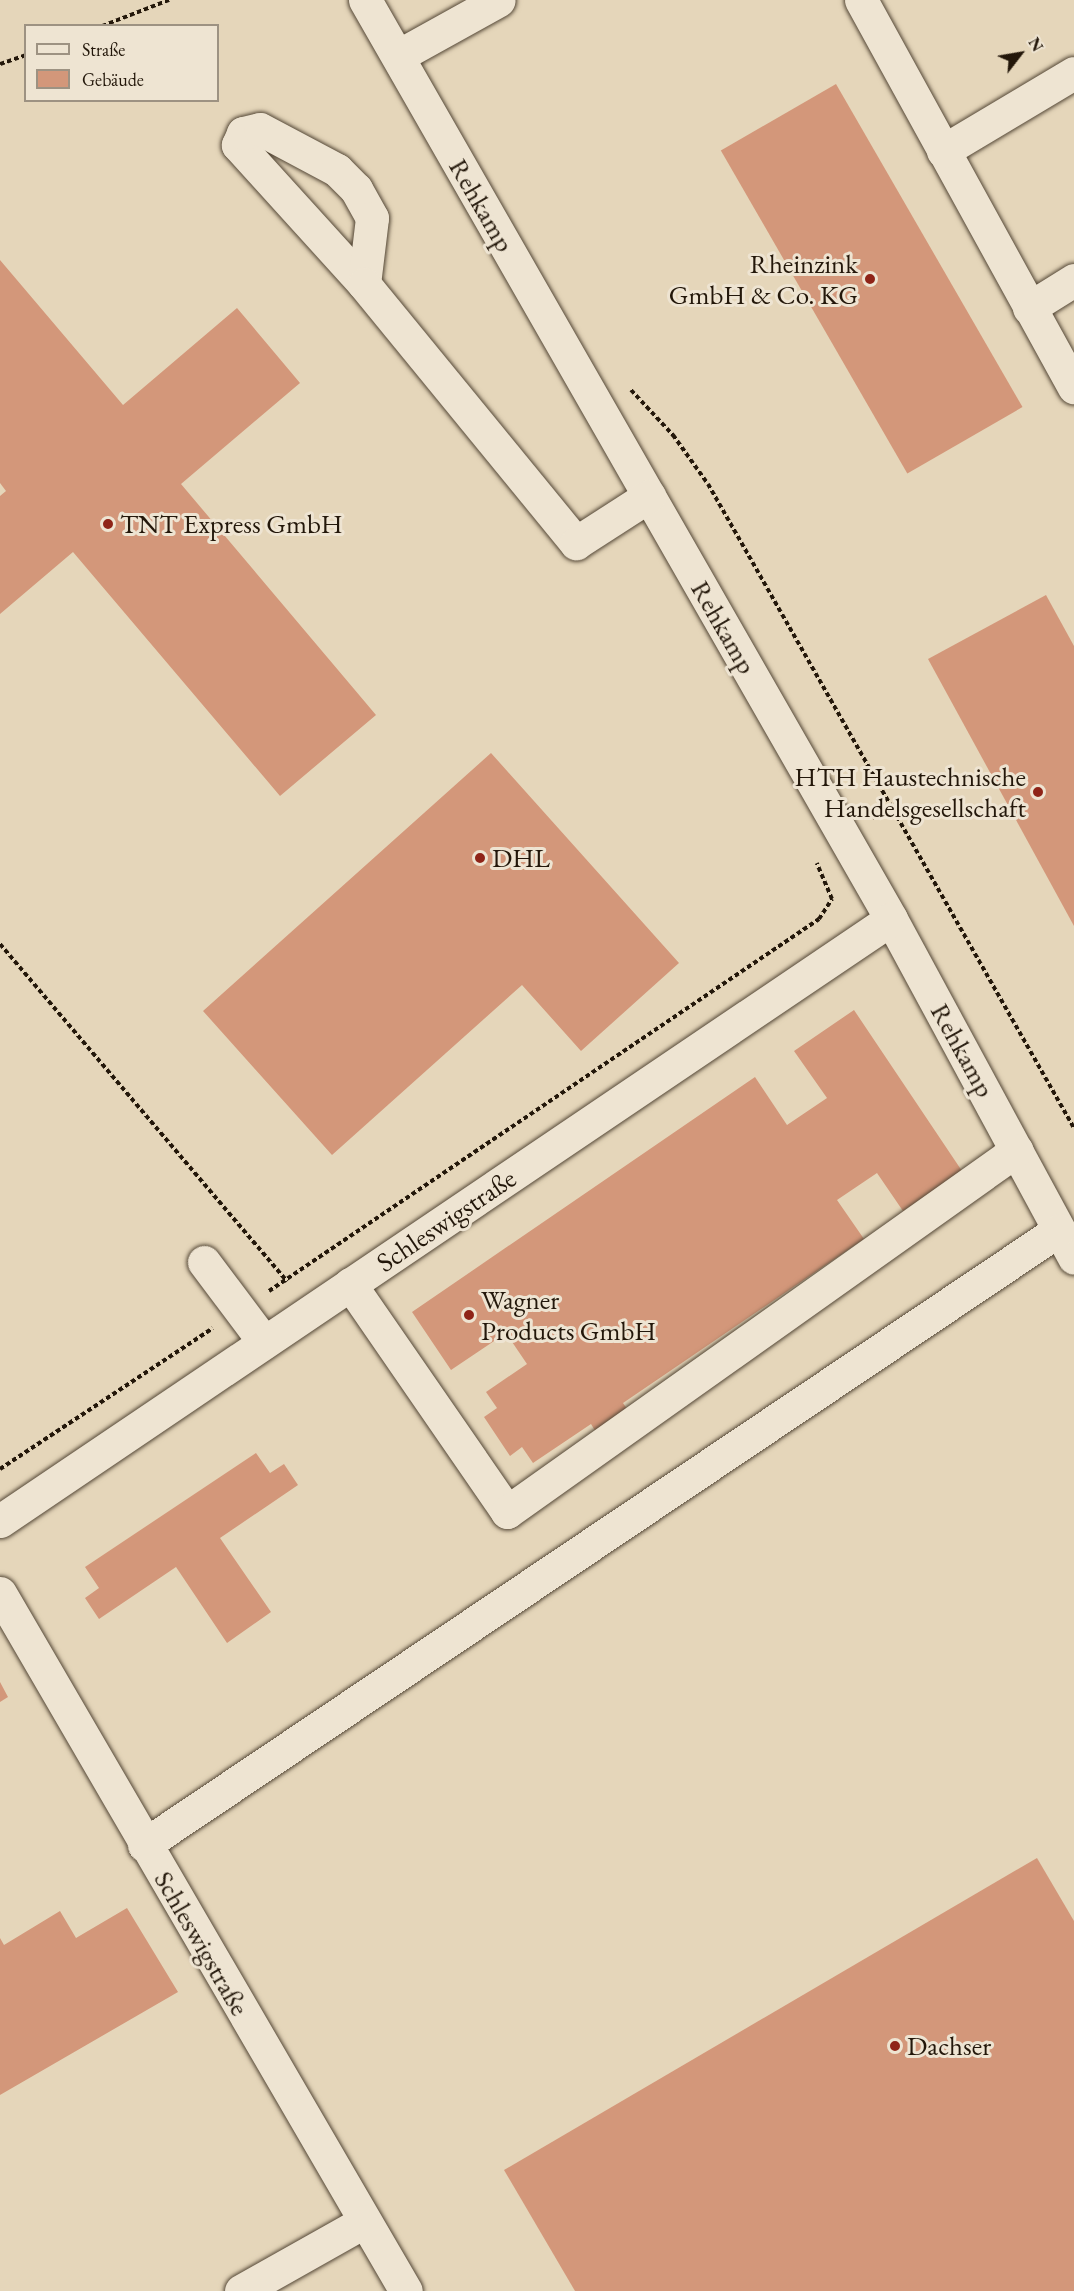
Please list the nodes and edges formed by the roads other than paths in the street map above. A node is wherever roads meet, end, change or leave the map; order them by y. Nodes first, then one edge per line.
1 (365, 0) edge
2 (499, 0) edge
3 (861, 0) edge
4 (398, 56) junction
5 (1074, 73) edge
6 (943, 152) junction
7 (1074, 280) edge
8 (364, 284) junction
9 (1029, 308) junction
10 (1074, 387) edge
11 (649, 496) junction
12 (891, 919) junction
13 (1017, 1150) junction
14 (1059, 1230) junction
15 (1074, 1258) edge
16 (204, 1262) dead end
17 (350, 1284) junction
18 (264, 1342) junction
19 (0, 1521) edge
20 (0, 1593) edge
21 (144, 1845) junction
22 (366, 2221) junction
23 (241, 2291) edge
24 (406, 2291) edge

1 - 4 street, Rehkamp
2 - 4 street
3 - 6 street
4 - 11 street, Rehkamp
5 - 6 street
6 - 9 street
7 - 9 street
8 - 8 street
8 - 11 street
9 - 10 street
11 - 12 street, Rehkamp
12 - 13 street, Rehkamp
12 - 17 street, Schleswigstraße
13 - 14 street, Rehkamp
13 - 17 street
14 - 15 street, Rehkamp
14 - 21 street
16 - 18 street
17 - 18 street, Schleswigstraße
18 - 19 street, Schleswigstraße
20 - 21 street, Schleswigstraße
21 - 22 street, Schleswigstraße
22 - 23 street
22 - 24 street, Schleswigstraße

